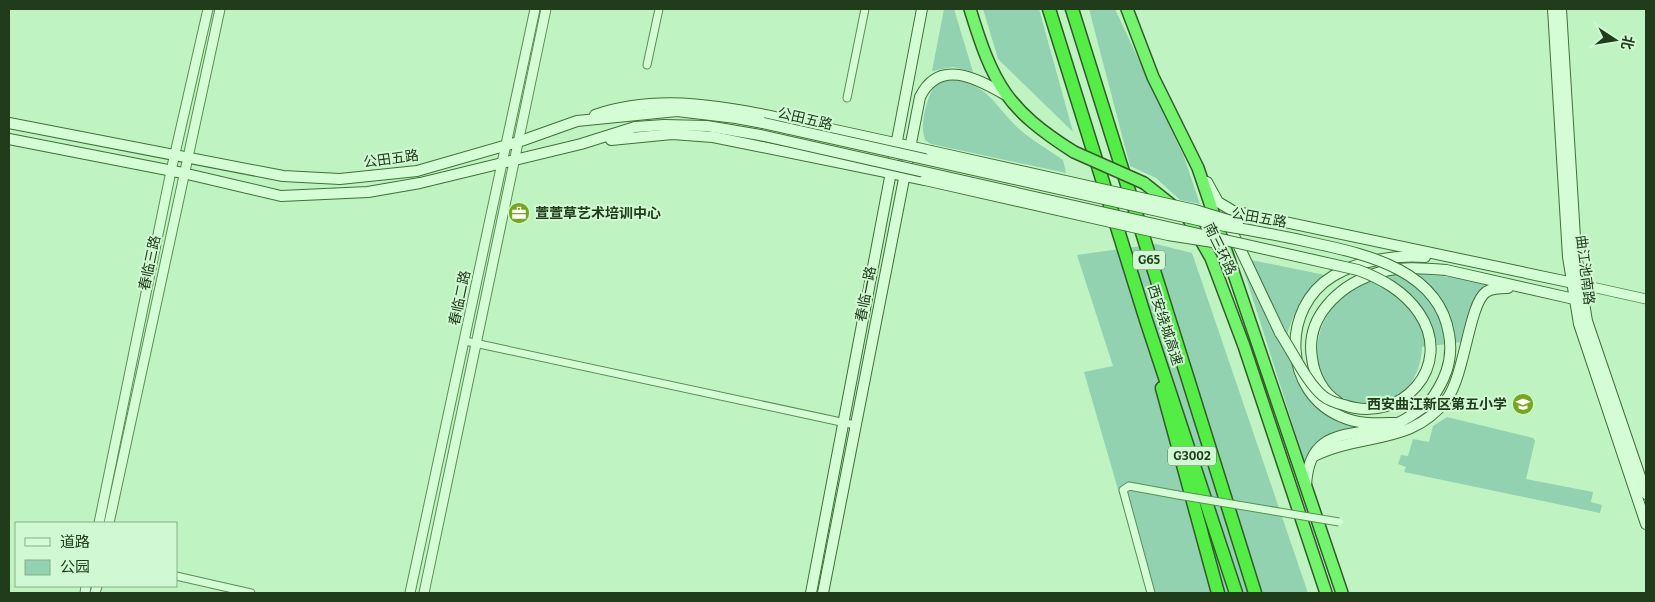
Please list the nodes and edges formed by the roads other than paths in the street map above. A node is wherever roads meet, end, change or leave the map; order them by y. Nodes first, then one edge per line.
1 (208, 9) edge
2 (220, 9) edge
3 (535, 9) edge
4 (546, 9) edge
5 (659, 9) edge
6 (865, 9) edge
7 (922, 9) edge
8 (970, 9) edge
9 (1049, 9) edge
10 (1072, 9) edge
11 (1126, 9) edge
12 (1553, 9) edge
13 (1560, 9) edge
14 (647, 65) dead end
15 (1004, 94) junction
16 (847, 98) dead end
17 (577, 121) junction
18 (9, 123) edge
19 (9, 139) edge
20 (895, 143) junction
21 (513, 144) junction
22 (581, 144) junction
23 (909, 146) junction
24 (174, 156) junction
25 (187, 158) junction
26 (514, 159) junction
27 (504, 163) junction
28 (1198, 168) junction
29 (171, 171) junction
30 (183, 173) junction
31 (890, 173) junction
32 (903, 175) junction
33 (1218, 202) junction
34 (1275, 234) junction
35 (1250, 246) junction
36 (1455, 259) junction
37 (1572, 282) junction
38 (1583, 285) junction
39 (1529, 288) junction
40 (1574, 299) junction
41 (1646, 299) edge
42 (1146, 320) junction
43 (470, 342) junction
44 (1343, 405) junction
45 (842, 422) junction
46 (1398, 423) junction
47 (855, 425) junction
48 (1314, 456) junction
49 (1306, 490) junction
50 (1646, 494) edge
51 (1229, 511) junction
52 (99, 522) edge
53 (110, 522) edge
54 (1339, 522) dead end
55 (1646, 524) edge
56 (178, 576) edge
57 (251, 593) edge
58 (410, 593) edge
59 (424, 593) edge
60 (811, 593) edge
61 (823, 593) edge
62 (1151, 593) edge
63 (1218, 593) edge
64 (1236, 593) edge
65 (1255, 593) edge
66 (1261, 593) edge
67 (1326, 593) edge
68 (1342, 593) edge

1 - 24 street, 春临三路
2 - 25 street, 春临三路
3 - 21 street, 春临二路
4 - 21 street, 春临二路
5 - 14 street
6 - 16 street
7 - 20 main road, 春临一路
8 - 15 highway, 南三环路
9 - 42 highway, 西安绕城高速 / G65
10 - 51 highway, 西安绕城高速 / G65
11 - 28 highway, 南三环路
12 - 37 main road, 曲江池南路
13 - 38 main road, 曲江池南路
15 - 23 main road, 春临一路
15 - 67 highway, 南三环路, bridge
17 - 20 main road
17 - 21 main road, 公田五路
17 - 34 main road, 公田五路, bridge
18 - 24 main road, 公田五路
19 - 29 main road, 公田五路
20 - 23 main road
20 - 31 main road, 春临一路
21 - 25 main road, 公田五路
21 - 26 street, 春临二路
21 - 27 street, 春临二路
22 - 26 main road, 公田五路
22 - 31 main road
22 - 35 main road, 公田五路, bridge
23 - 32 main road, 春临一路
23 - 34 main road, bridge
24 - 25 main road, 公田五路
24 - 29 street, 春临三路
25 - 30 street, 春临三路
26 - 27 main road, 公田五路
26 - 43 street, 春临二路
27 - 30 main road, 公田五路
27 - 43 street, 春临二路
28 - 33 main road
28 - 49 highway, 南三环路
29 - 30 main road, 公田五路
29 - 52 street, 春临三路
30 - 53 street, 春临三路
31 - 32 main road
31 - 45 main road, 春临一路
32 - 35 main road, bridge
32 - 47 main road, 春临一路
33 - 36 main road
33 - 44 main road, bridge
34 - 46 main road, 公田五路, bridge
35 - 44 main road, 公田五路, bridge
36 - 37 main road
36 - 46 main road
37 - 38 main road
37 - 40 main road, 曲江池南路
38 - 40 main road
38 - 41 street
38 - 50 main road, 曲江池南路
39 - 40 main road
39 - 44 main road, bridge
39 - 48 main road
40 - 55 main road, 曲江池南路
42 - 63 highway, G65
42 - 64 highway, 西安绕城高速 / G3002
43 - 45 street
43 - 58 street, 春临二路
43 - 59 street, 春临二路
45 - 47 street
45 - 60 main road, 春临一路
46 - 48 main road
47 - 61 main road, 春临一路
48 - 49 main road
49 - 68 highway, 南三环路
51 - 65 highway, 西安绕城高速 / G65
51 - 66 highway
54 - 62 street, bridge
56 - 57 street

